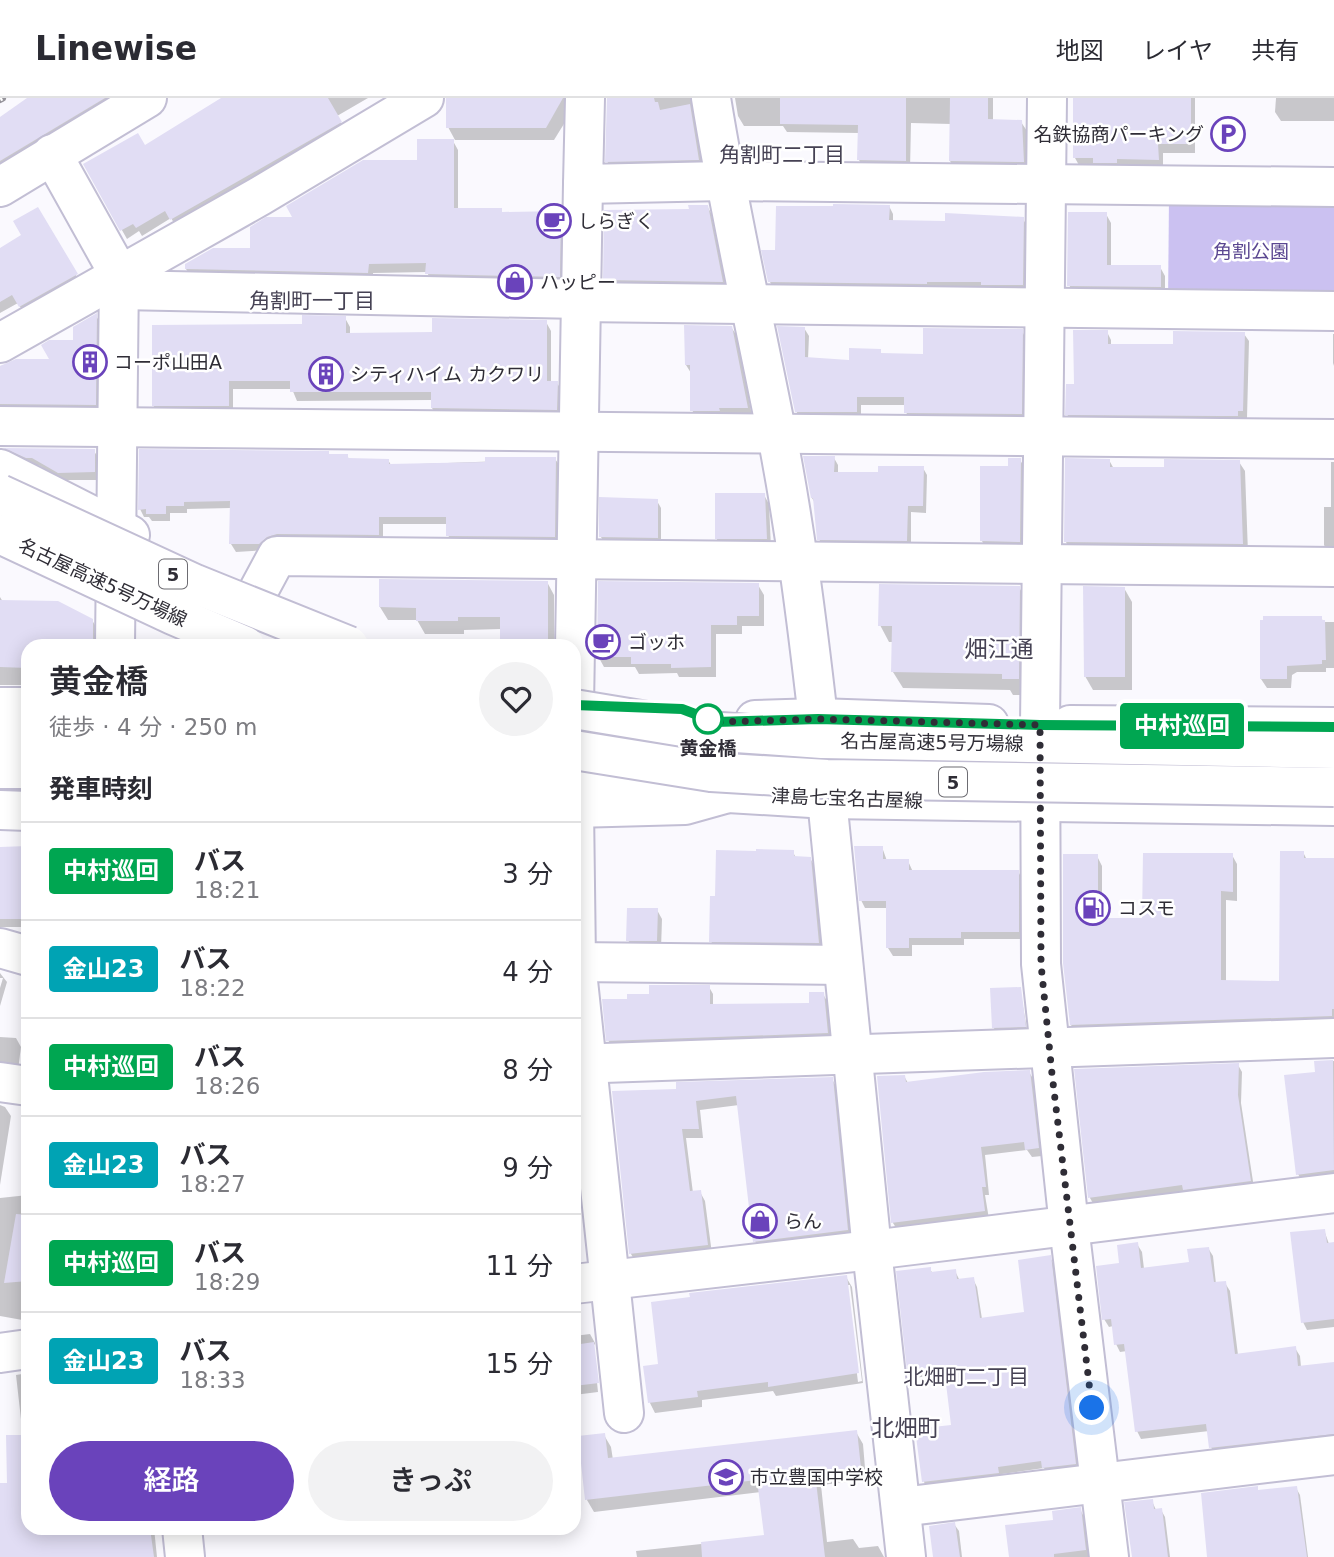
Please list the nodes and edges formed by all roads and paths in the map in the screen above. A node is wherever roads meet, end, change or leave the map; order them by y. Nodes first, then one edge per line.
1 (147, 98) edge
2 (424, 98) edge
3 (585, 98) edge
4 (710, 98) edge
5 (1047, 98) edge
6 (52, 154) junction
7 (724, 181) junction
8 (1046, 183) junction
9 (583, 184) junction
10 (0, 187) edge
11 (1334, 187) edge
12 (119, 282) junction
13 (579, 300) junction
14 (750, 304) junction
15 (1045, 309) junction
16 (1334, 312) edge
17 (0, 343) edge
18 (0, 426) edge
19 (118, 426) junction
20 (577, 430) junction
21 (776, 432) junction
22 (1044, 435) junction
23 (1334, 439) edge
24 (0, 469) edge
25 (0, 494) edge
26 (117, 528) junction
27 (0, 534) edge
28 (798, 560) junction
29 (578, 561) junction
30 (1043, 563) junction
31 (1334, 567) edge
32 (255, 597) junction
33 (115, 639) edge
34 (229, 639) edge
35 (332, 639) edge
36 (354, 639) edge
37 (576, 639) edge
38 (581, 706) edge
39 (0, 707) edge
40 (21, 707) edge
41 (581, 707) edge
42 (818, 719) junction
43 (716, 722) junction
44 (1040, 725) junction
45 (1334, 727) edge
46 (0, 739) edge
47 (21, 739) edge
48 (581, 740) edge
49 (1334, 749) edge
50 (581, 751) edge
51 (0, 769) edge
52 (21, 769) edge
53 (581, 771) edge
54 (1334, 787) edge
55 (729, 793) junction
56 (827, 799) junction
57 (1040, 804) junction
58 (1334, 806) edge
59 (581, 808) edge
60 (0, 810) edge
61 (21, 811) edge
62 (0, 948) edge
63 (21, 954) edge
64 (581, 962) edge
65 (843, 965) junction
66 (1334, 1038) edge
67 (1049, 1048) junction
68 (853, 1054) junction
69 (581, 1063) edge
70 (0, 1082) edge
71 (581, 1083) edge
72 (21, 1085) edge
73 (1334, 1193) edge
74 (1069, 1226) junction
75 (872, 1250) junction
76 (591, 1282) edge
77 (21, 1350) edge
78 (0, 1353) edge
79 (624, 1413) dead end
80 (1334, 1455) edge
81 (1102, 1483) junction
82 (901, 1507) junction
83 (182, 1535) edge
84 (184, 1557) edge
85 (906, 1557) edge
86 (1110, 1557) edge

1 - 6 main road
2 - 12 main road
3 - 9 main road
4 - 7 main road
5 - 8 main road
6 - 10 main road
6 - 12 main road
7 - 8 main road
7 - 9 main road
7 - 14 main road
8 - 11 main road
8 - 15 main road
9 - 13 main road
12 - 13 main road
12 - 17 main road
12 - 19 main road
13 - 14 main road
13 - 20 main road
14 - 15 main road
14 - 21 main road
15 - 16 main road
15 - 22 main road
18 - 19 main road
19 - 20 main road
19 - 26 main road
20 - 21 main road
20 - 29 main road
21 - 22 main road
21 - 28 main road
22 - 23 main road
22 - 30 main road
24 - 26 main road
25 - 35 main road, 名古屋高速5号万場線 / 5, bridge
26 - 32 main road
26 - 33 main road
27 - 34 main road, 名古屋高速5号万場線 / 5, bridge
28 - 29 main road
28 - 30 main road
28 - 42 main road
29 - 32 main road
29 - 37 main road
30 - 31 main road
30 - 44 main road
32 - 36 main road
38 - 43 main road
39 - 40 main road
41 - 49 main road, 名古屋高速5号万場線 / 5, bridge
42 - 43 main road
42 - 44 main road
43 - 48 main road
44 - 45 main road
44 - 57 main road
46 - 47 main road
50 - 54 main road, 名古屋高速5号万場線 / 5, bridge
51 - 52 main road
53 - 55 main road, 津島七宝名古屋線
55 - 56 main road, 津島七宝名古屋線
55 - 59 main road
56 - 57 main road, 津島七宝名古屋線
56 - 65 main road
57 - 58 main road, 津島七宝名古屋線
57 - 67 main road
60 - 61 main road
62 - 63 main road
64 - 65 main road
65 - 68 main road
66 - 67 main road
67 - 68 main road
67 - 74 main road
68 - 69 main road
68 - 75 main road
70 - 72 main road
71 - 76 main road
73 - 74 main road
74 - 75 main road
74 - 81 main road
75 - 76 main road
75 - 82 main road
76 - 79 main road
77 - 78 main road
80 - 81 main road
81 - 82 main road
81 - 86 main road
82 - 85 main road
83 - 84 main road

